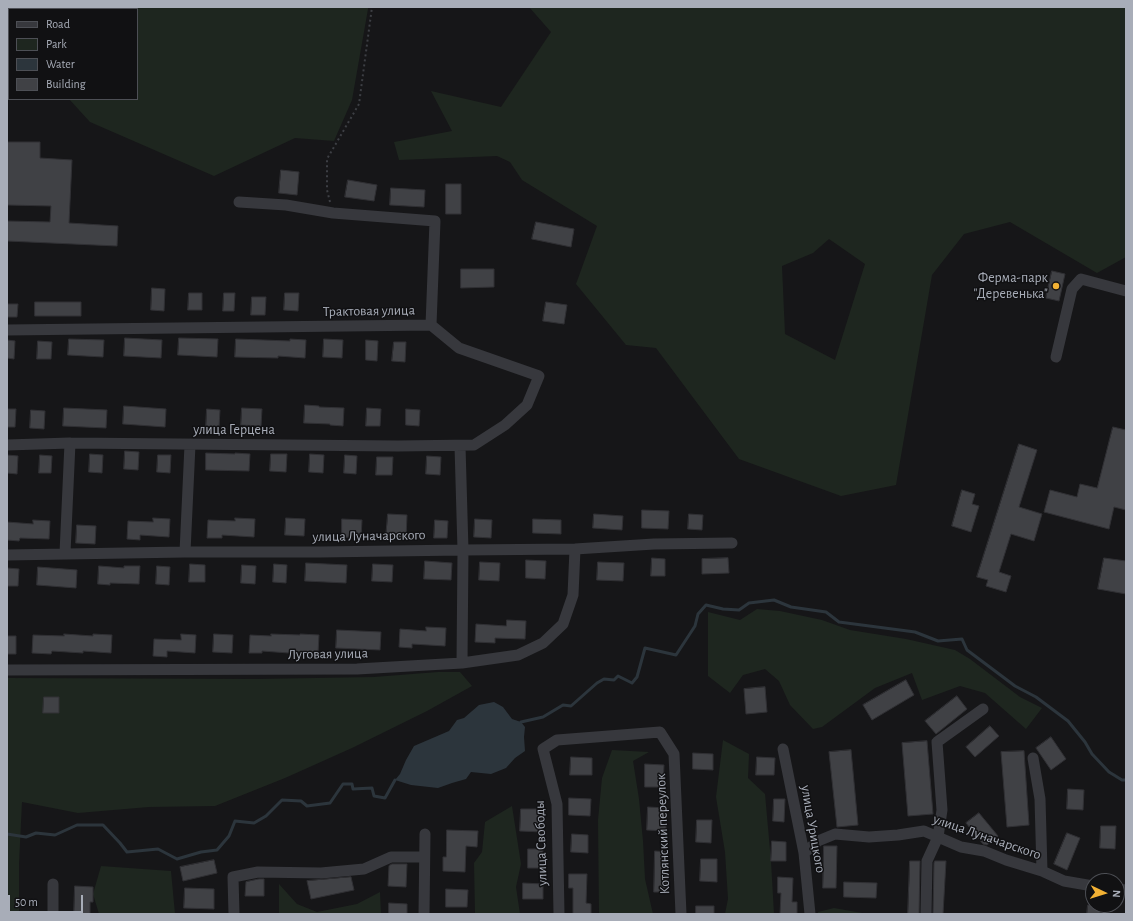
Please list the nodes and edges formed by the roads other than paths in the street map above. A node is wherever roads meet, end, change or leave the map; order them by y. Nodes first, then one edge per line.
1 (239, 202) dead end
2 (1126, 291) edge
3 (431, 325) junction
4 (7, 330) edge
5 (1056, 357) dead end
6 (70, 443) junction
7 (7, 445) edge
8 (190, 445) junction
9 (460, 446) junction
10 (732, 543) dead end
11 (575, 549) junction
12 (463, 550) junction
13 (185, 552) junction
14 (64, 554) junction
15 (7, 555) edge
16 (462, 663) junction
17 (7, 670) edge
18 (983, 709) dead end
19 (543, 748) joint
20 (783, 749) dead end
21 (1033, 758) dead end
22 (425, 834) dead end
23 (938, 837) junction
24 (804, 853) junction
25 (424, 857) junction
26 (1042, 871) junction
27 (53, 884) dead end
28 (1085, 885) edge
29 (53, 914) edge
30 (234, 914) edge
31 (424, 914) edge
32 (558, 914) edge
33 (681, 914) edge
34 (810, 914) edge
35 (926, 914) edge

1 - 3 street, Трактовая улица
2 - 5 street
3 - 4 street, Трактовая улица
3 - 9 street, улица Герцена
6 - 7 street, улица Герцена
6 - 8 street, улица Герцена
6 - 14 street
8 - 9 street, улица Герцена
8 - 13 street
9 - 12 street
10 - 11 street, улица Луначарского
11 - 12 street, улица Луначарского
11 - 16 street, Луговая улица
12 - 13 street, улица Луначарского
12 - 16 street
13 - 14 street, улица Луначарского
14 - 15 street, улица Луначарского
16 - 17 street, Луговая улица
18 - 23 street
19 - 32 street, улица Свободы
19 - 33 street, Котлянский переулок
20 - 24 street, улица Урицкого
21 - 26 street
22 - 25 street
23 - 24 street, улица Луначарского
23 - 26 street, улица Луначарского
23 - 35 street
24 - 34 street, улица Урицкого
25 - 30 street
25 - 31 street
26 - 28 street, улица Луначарского
27 - 29 street

